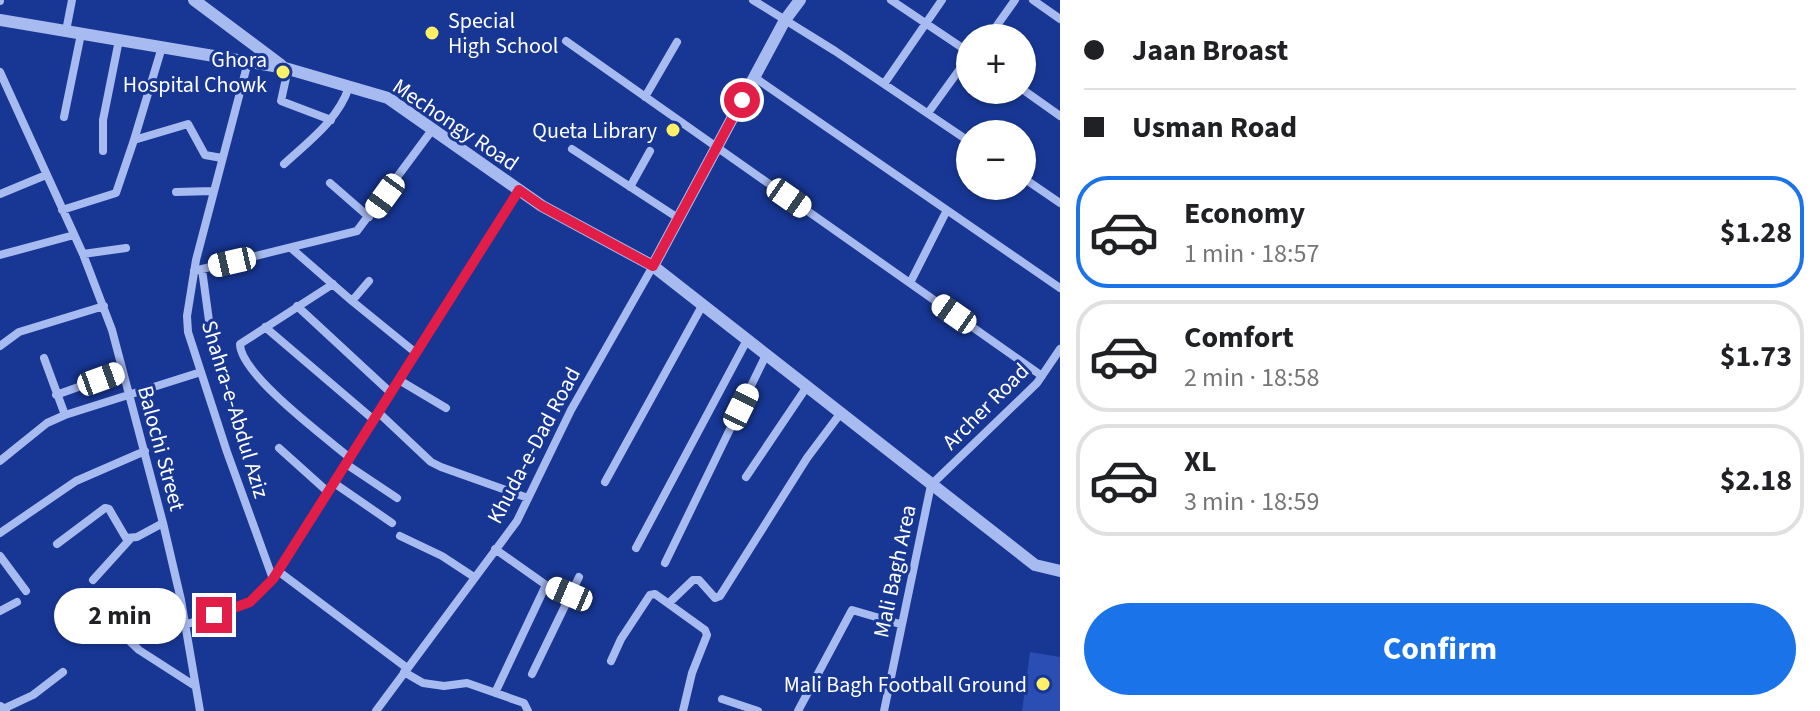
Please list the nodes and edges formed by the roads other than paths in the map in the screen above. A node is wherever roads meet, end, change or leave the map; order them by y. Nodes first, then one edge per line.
1 (72, 0) edge
2 (194, 0) edge
3 (753, 0) edge
4 (800, 0) edge
5 (891, 0) edge
6 (942, 0) edge
7 (1015, 0) edge
8 (1033, 0) edge
9 (1044, 3) edge
10 (1060, 19) edge
11 (0, 20) edge
12 (785, 20) junction
13 (925, 23) junction
14 (998, 24) edge
15 (66, 31) junction
16 (81, 34) junction
17 (119, 40) junction
18 (566, 41) dead end
19 (677, 42) dead end
20 (956, 44) edge
21 (162, 47) junction
22 (248, 62) junction
23 (287, 68) junction
24 (0, 72) edge
25 (956, 74) edge
26 (754, 77) junction
27 (884, 84) junction
28 (349, 87) junction
29 (645, 97) junction
30 (1036, 99) edge
31 (928, 113) junction
32 (1060, 116) edge
33 (64, 117) dead end
34 (331, 120) junction
35 (432, 130) junction
36 (956, 132) edge
37 (134, 140) junction
38 (716, 147) junction
39 (572, 149) dead end
40 (103, 151) dead end
41 (650, 151) dead end
42 (222, 158) junction
43 (284, 164) dead end
44 (46, 175) junction
45 (330, 183) dead end
46 (630, 187) junction
47 (1036, 187) edge
48 (519, 190) junction
49 (213, 191) junction
50 (176, 192) dead end
51 (0, 194) edge
52 (1060, 203) edge
53 (62, 210) junction
54 (947, 210) junction
55 (369, 217) junction
56 (678, 218) junction
57 (74, 235) junction
58 (126, 248) dead end
59 (291, 248) junction
60 (83, 254) junction
61 (0, 255) edge
62 (653, 266) junction
63 (198, 270) junction
64 (369, 281) dead end
65 (910, 283) junction
66 (333, 284) junction
67 (1060, 288) edge
68 (352, 301) junction
69 (104, 306) junction
70 (297, 306) junction
71 (702, 306) junction
72 (265, 327) junction
73 (747, 340) junction
74 (212, 343) dead end
75 (0, 346) edge
76 (1060, 349) edge
77 (416, 353) junction
78 (766, 355) junction
79 (44, 358) dead end
80 (123, 371) junction
81 (201, 372) junction
82 (1042, 376) junction
83 (399, 380) junction
84 (806, 388) junction
85 (129, 393) junction
86 (391, 393) junction
87 (56, 395) junction
88 (446, 408) dead end
89 (840, 414) junction
90 (65, 415) junction
91 (376, 416) junction
92 (279, 448) dead end
93 (145, 451) junction
94 (0, 461) edge
95 (348, 461) junction
96 (746, 477) dead end
97 (605, 482) dead end
98 (931, 485) junction
99 (331, 488) junction
100 (397, 498) dead end
101 (528, 498) junction
102 (163, 523) junction
103 (392, 523) dead end
104 (0, 533) edge
105 (400, 536) dead end
106 (131, 538) junction
107 (57, 544) dead end
108 (636, 548) dead end
109 (495, 549) junction
110 (0, 556) edge
111 (665, 563) dead end
112 (1060, 571) edge
113 (276, 575) junction
114 (474, 577) junction
115 (579, 577) dead end
116 (93, 580) dead end
117 (546, 585) junction
118 (26, 591) dead end
119 (569, 594) junction
120 (17, 602) dead end
121 (669, 603) junction
122 (0, 611) edge
123 (900, 624) junction
124 (185, 625) junction
125 (115, 627) dead end
126 (611, 661) dead end
127 (406, 670) junction
128 (63, 672) dead end
129 (532, 674) dead end
130 (195, 686) junction
131 (495, 693) junction
132 (722, 699) dead end
133 (196, 709) edge
134 (1, 710) edge
135 (376, 711) edge
136 (528, 711) edge
137 (683, 711) edge
138 (758, 711) edge
139 (798, 711) edge
140 (884, 711) edge

1 - 15 street
2 - 23 street
3 - 12 street
4 - 12 street
5 - 13 street
6 - 13 street
7 - 14 street
8 - 9 street
9 - 10 street
11 - 15 street, Mechongy Road
12 - 26 street
12 - 27 street
13 - 20 street
13 - 27 street
15 - 16 street, Mechongy Road
16 - 17 street, Mechongy Road
16 - 33 street
17 - 21 street, Mechongy Road
17 - 40 street
18 - 29 street
19 - 29 street
21 - 22 street, Mechongy Road
21 - 37 street
22 - 23 street, Mechongy Road
22 - 42 street, Shahra-e-Abdul Aziz
23 - 28 street, Mechongy Road
23 - 34 street
24 - 44 street, Balochi Street
25 - 31 street
26 - 38 street
26 - 54 street
27 - 31 street
28 - 34 street
28 - 35 street, Mechongy Road
29 - 38 street
30 - 32 street
31 - 36 street
34 - 43 street
35 - 48 street, Mechongy Road
35 - 55 street
37 - 42 street
37 - 53 street
38 - 56 street
38 - 65 street
39 - 46 street
41 - 46 street
42 - 49 street, Shahra-e-Abdul Aziz
44 - 51 street
44 - 53 street, Balochi Street
45 - 55 street
46 - 56 street
47 - 52 street
48 - 62 street, Mechongy Road
48 - 77 street
49 - 50 street
49 - 63 street, Shahra-e-Abdul Aziz
53 - 57 street, Balochi Street
54 - 65 street
54 - 67 street
55 - 59 street
56 - 62 street
57 - 60 street, Balochi Street
57 - 61 street
58 - 60 street
59 - 63 street
59 - 66 street
60 - 69 street, Balochi Street
62 - 71 street, Mechongy Road
62 - 101 street, Khuda-e-Dad Road
63 - 74 street
63 - 81 street, Shahra-e-Abdul Aziz
64 - 68 street
65 - 82 street
66 - 68 street
66 - 70 street
68 - 77 street
69 - 75 street
69 - 80 street, Balochi Street
70 - 72 street
70 - 86 street
71 - 73 street, Mechongy Road
71 - 97 street
72 - 91 street
72 - 95 street
73 - 78 street, Mechongy Road
73 - 108 street
76 - 82 street, Archer Road
77 - 83 street
78 - 84 street, Mechongy Road
78 - 111 street
79 - 87 street
80 - 85 street, Balochi Street
80 - 87 street
81 - 85 street
81 - 113 street, Shahra-e-Abdul Aziz
82 - 98 street, Archer Road
83 - 86 street
83 - 88 street
84 - 89 street, Mechongy Road
84 - 96 street
85 - 90 street
85 - 93 street, Balochi Street
86 - 91 street
87 - 90 street
89 - 98 street, Mechongy Road
89 - 121 street
90 - 94 street
91 - 95 street
91 - 101 street
92 - 99 street
93 - 102 street, Balochi Street
93 - 104 street
95 - 99 street
95 - 100 street
98 - 112 street, Mechongy Road
98 - 123 street, Mali Bagh Area
99 - 103 street
99 - 113 street
101 - 109 street, Khuda-e-Dad Road
102 - 106 street
102 - 124 street, Balochi Street
105 - 114 street
106 - 107 street
106 - 116 street
109 - 114 street, Khuda-e-Dad Road
109 - 117 street
110 - 118 street
113 - 124 street
113 - 127 street
114 - 127 street, Khuda-e-Dad Road
115 - 119 street
117 - 119 street
117 - 131 street
119 - 129 street
120 - 122 street
121 - 126 street
121 - 137 street
123 - 139 street
123 - 140 street, Mali Bagh Area
124 - 130 street, Balochi Street
125 - 130 street
127 - 131 street
127 - 135 street, Khuda-e-Dad Road
128 - 134 street
130 - 133 street, Balochi Street
131 - 136 street
132 - 138 street

